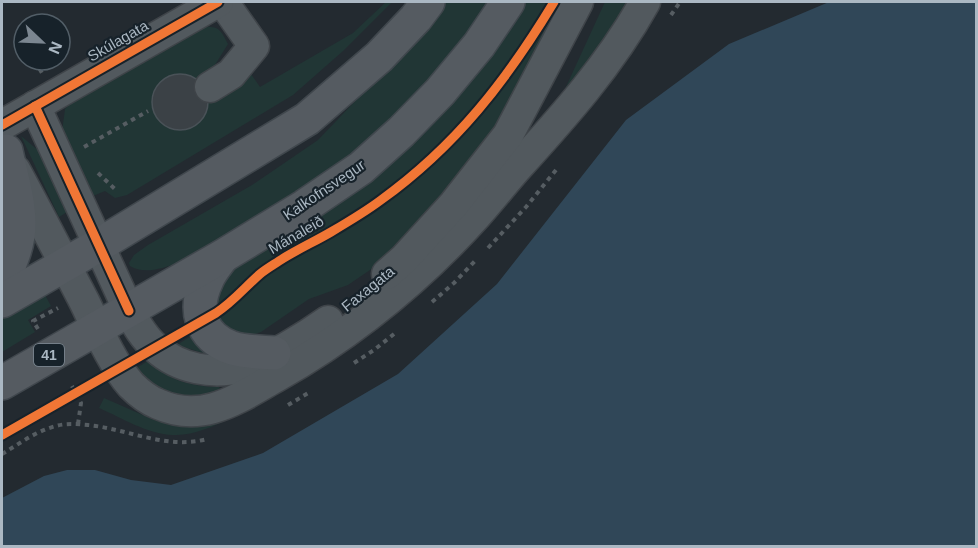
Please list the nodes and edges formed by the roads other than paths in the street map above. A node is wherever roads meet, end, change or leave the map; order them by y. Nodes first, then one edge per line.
1 (218, 2) edge
2 (224, 2) edge
3 (428, 2) edge
4 (508, 2) edge
5 (578, 2) edge
6 (596, 2) edge
7 (645, 2) edge
8 (210, 87) dead end
9 (35, 106) junction
10 (3, 140) edge
11 (505, 182) junction
12 (99, 245) junction
13 (223, 256) junction
14 (65, 265) junction
15 (2, 282) edge
16 (2, 301) edge
17 (129, 311) junction
18 (97, 329) junction
19 (274, 353) junction
20 (2, 383) edge

1 - 9 street, Skúlagata
2 - 8 street
3 - 12 main road
4 - 13 main road, Kalkofnsvegur
5 - 19 street, Faxagata
6 - 11 street, Faxagata
7 - 11 street, Faxagata
9 - 10 street, Skúlagata
9 - 12 street, Faxagata
10 - 14 street, Faxagata
10 - 15 main road
11 - 18 street, Faxagata
12 - 14 main road
12 - 17 street, Faxagata
13 - 17 main road, Kalkofnsvegur
13 - 19 main road
14 - 16 main road
14 - 18 street, Faxagata
17 - 18 main road, Kalkofnsvegur
17 - 19 street, Faxagata
18 - 20 main road, 41

